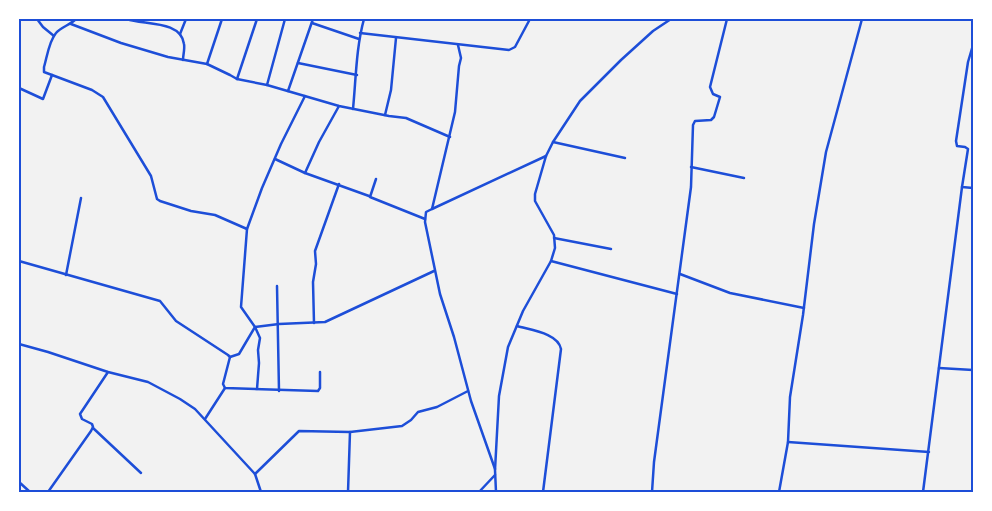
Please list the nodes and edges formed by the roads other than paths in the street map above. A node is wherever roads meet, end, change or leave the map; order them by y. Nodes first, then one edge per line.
1 (37, 19) edge
2 (76, 19) edge
3 (127, 19) edge
4 (156, 19) edge
5 (186, 19) edge
6 (222, 19) edge
7 (257, 19) edge
8 (284, 19) edge
9 (364, 19) edge
10 (530, 19) edge
11 (671, 19) edge
12 (727, 19) edge
13 (862, 19) edge
14 (312, 21) edge
15 (155, 23) junction
16 (71, 24) junction
17 (360, 33) junction
18 (180, 34) junction
19 (54, 36) junction
20 (396, 38) junction
21 (358, 39) junction
22 (458, 45) junction
23 (973, 45) edge
24 (183, 60) junction
25 (298, 63) junction
26 (206, 64) junction
27 (52, 75) junction
28 (357, 75) junction
29 (236, 79) junction
30 (266, 85) junction
31 (19, 88) edge
32 (288, 91) junction
33 (305, 96) junction
34 (339, 106) junction
35 (353, 109) junction
36 (385, 115) junction
37 (450, 137) junction
38 (553, 142) junction
39 (546, 156) junction
40 (275, 158) junction
41 (625, 158) dead end
42 (691, 167) junction
43 (305, 173) junction
44 (744, 178) dead end
45 (376, 179) dead end
46 (339, 184) junction
47 (962, 187) junction
48 (973, 188) edge
49 (370, 196) junction
50 (81, 198) dead end
51 (432, 209) junction
52 (425, 219) junction
53 (247, 229) junction
54 (554, 238) junction
55 (611, 249) dead end
56 (19, 261) edge
57 (551, 261) junction
58 (434, 271) junction
59 (680, 274) junction
60 (66, 275) junction
61 (276, 286) dead end
62 (677, 294) junction
63 (804, 308) junction
64 (314, 323) junction
65 (278, 324) junction
66 (517, 326) junction
67 (255, 327) junction
68 (19, 344) edge
69 (230, 357) junction
70 (939, 368) junction
71 (973, 370) edge
72 (108, 372) junction
73 (320, 372) dead end
74 (224, 388) junction
75 (257, 389) junction
76 (279, 390) junction
77 (468, 391) junction
78 (205, 419) junction
79 (93, 428) junction
80 (350, 432) junction
81 (788, 442) junction
82 (929, 452) junction
83 (495, 470) junction
84 (141, 473) dead end
85 (255, 474) junction
86 (495, 475) junction
87 (19, 482) edge
88 (30, 492) edge
89 (48, 492) edge
90 (261, 492) edge
91 (348, 492) edge
92 (479, 492) edge
93 (496, 492) edge
94 (543, 492) edge
95 (652, 492) edge
96 (779, 492) edge
97 (923, 492) edge

1 - 19 street
2 - 16 street
3 - 15 street
4 - 15 street
5 - 18 street
6 - 26 street
7 - 29 street
8 - 30 street
9 - 17 street
10 - 22 street
11 - 38 street
12 - 42 street
13 - 63 street
14 - 21 street
14 - 25 street
15 - 18 street
16 - 19 street
16 - 24 street
17 - 20 street
17 - 21 street
18 - 24 street
19 - 27 street
20 - 22 street
20 - 36 street
21 - 28 street
22 - 37 street
23 - 47 street
24 - 26 street
25 - 28 street
25 - 32 street
26 - 29 street
27 - 31 street
27 - 53 street
28 - 35 street
29 - 30 street
30 - 32 street
32 - 33 street
33 - 34 street
33 - 40 street
34 - 35 street
34 - 43 street
35 - 36 street
36 - 37 street
37 - 51 street
38 - 39 street
38 - 41 street
39 - 51 street
39 - 54 street
40 - 43 street
40 - 53 street
42 - 44 street
42 - 59 street
43 - 46 street
45 - 49 street
46 - 49 street
46 - 64 street
47 - 48 street
47 - 70 street
49 - 52 street
50 - 60 street
51 - 52 street
52 - 58 street
53 - 67 street
54 - 55 street
54 - 57 street
56 - 60 street
57 - 62 street
57 - 66 street
58 - 64 street
58 - 77 street
59 - 62 street
59 - 63 street
60 - 69 street
61 - 65 street
62 - 95 street
63 - 81 street
64 - 65 street
65 - 67 street
65 - 76 street
66 - 83 street
66 - 94 street
67 - 69 street
67 - 75 street
68 - 72 street
69 - 74 street
70 - 71 street
70 - 82 street
72 - 78 street
72 - 79 street
73 - 76 street
74 - 75 street
74 - 78 street
75 - 76 street
77 - 80 street
77 - 83 street
78 - 85 street
79 - 84 street
79 - 89 street
80 - 85 street
80 - 91 street
81 - 82 street
81 - 96 street
82 - 97 street
83 - 86 street
85 - 90 street
86 - 92 street
86 - 93 street
87 - 88 street

